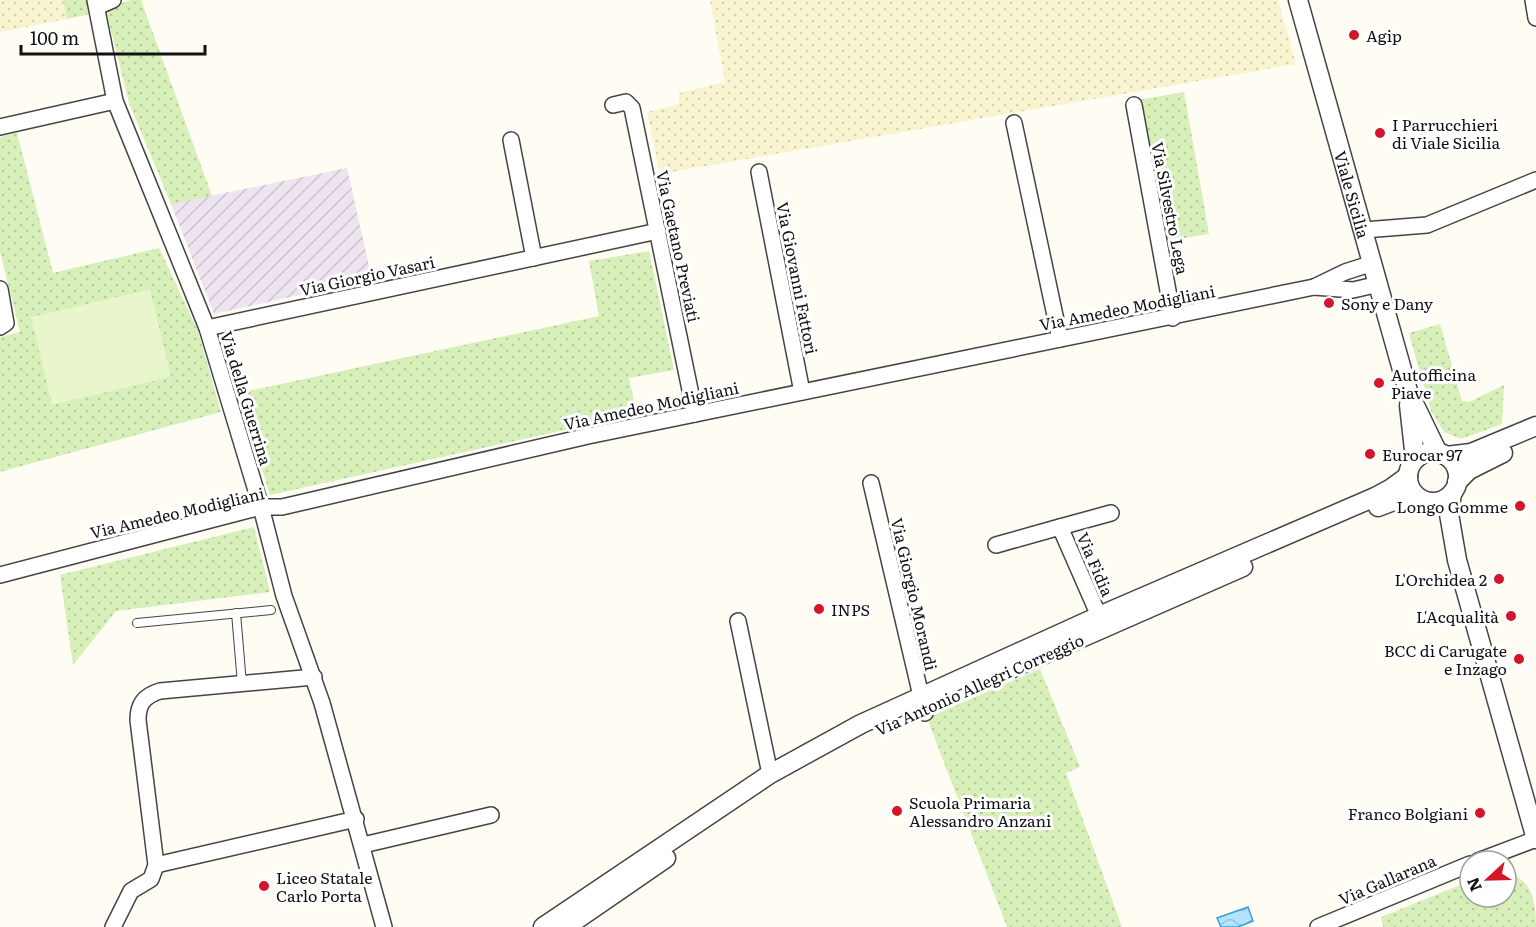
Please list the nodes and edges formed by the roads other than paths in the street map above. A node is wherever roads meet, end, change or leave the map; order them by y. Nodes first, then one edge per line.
1 (113, 0) edge
2 (1299, 0) edge
3 (1533, 0) edge
4 (96, 3) edge
5 (1536, 18) edge
6 (115, 101) junction
7 (613, 105) dead end
8 (1134, 105) dead end
9 (1014, 123) dead end
10 (0, 127) edge
11 (511, 140) dead end
12 (759, 172) dead end
13 (1536, 180) edge
14 (1364, 230) junction
15 (657, 231) junction
16 (534, 258) junction
17 (1373, 263) junction
18 (1379, 284) junction
19 (1314, 288) junction
20 (0, 289) edge
21 (1173, 318) junction
22 (0, 327) edge
23 (207, 328) junction
24 (1060, 339) junction
25 (1408, 391) junction
26 (802, 392) junction
27 (695, 414) junction
28 (1536, 426) edge
29 (1536, 438) edge
30 (1442, 454) junction
31 (1415, 459) junction
32 (1408, 476) junction
33 (871, 483) dead end
34 (1454, 487) junction
35 (1423, 500) junction
36 (261, 507) junction
37 (1111, 513) dead end
38 (1060, 527) junction
39 (996, 545) dead end
40 (1457, 560) junction
41 (0, 575) edge
42 (271, 610) dead end
43 (236, 613) junction
44 (1099, 616) junction
45 (738, 621) dead end
46 (137, 623) dead end
47 (314, 677) junction
48 (243, 684) junction
49 (922, 705) junction
50 (770, 774) junction
51 (491, 815) dead end
52 (356, 819) junction
53 (1535, 833) edge
54 (363, 845) junction
55 (1502, 849) edge
56 (156, 865) junction
57 (1458, 869) edge
58 (113, 927) edge
59 (384, 927) edge
60 (543, 927) edge
61 (566, 927) edge
62 (1318, 927) edge

1 - 4 street
2 - 14 street, Viale Sicilia
3 - 5 street
4 - 6 street, Via della Guerrina
6 - 10 street
6 - 23 street, Via della Guerrina
7 - 15 street, Via Gaetano Previati
8 - 21 street, Via Silvestro Lega
9 - 24 street
11 - 16 street
12 - 26 street, Via Giovanni Fattori
13 - 14 street
14 - 17 street, Viale Sicilia
15 - 16 street, Via Giorgio Vasari
15 - 27 street, Via Gaetano Previati
16 - 23 street, Via Giorgio Vasari
17 - 18 street, Viale Sicilia
17 - 19 street, Via Amedeo Modigliani
18 - 19 street, Via Amedeo Modigliani
18 - 25 street, Viale Sicilia
19 - 21 street, Via Amedeo Modigliani
20 - 22 street
21 - 24 street, Via Amedeo Modigliani
23 - 36 street, Via della Guerrina
24 - 26 street, Via Amedeo Modigliani
25 - 30 street, Viale Sicilia
25 - 31 street, Viale Sicilia
26 - 27 street, Via Amedeo Modigliani
27 - 36 street, Via Amedeo Modigliani
28 - 30 street
29 - 34 street
30 - 31 street
30 - 34 street
31 - 32 street
32 - 35 street
32 - 44 street, Via Antonio Allegri Correggio
33 - 49 street, Via Giorgio Morandi
34 - 35 street
34 - 40 street
35 - 40 street
35 - 49 street, Via Antonio Allegri Correggio
36 - 41 street, Via Amedeo Modigliani
36 - 47 street, Via della Guerrina
37 - 38 street, Via Fidia
38 - 39 street, Via Fidia
38 - 44 street, Via Fidia
40 - 53 street
42 - 43 lane
43 - 46 lane
43 - 48 lane
44 - 49 street, Via Antonio Allegri Correggio
45 - 50 street
47 - 48 street
47 - 52 street, Via della Guerrina
48 - 56 street
49 - 50 street, Via Antonio Allegri Correggio
49 - 61 street, Via Antonio Allegri Correggio
50 - 60 street, Via Antonio Allegri Correggio
51 - 54 street
52 - 54 street, Via della Guerrina
52 - 56 street
53 - 55 street
54 - 59 street, Via della Guerrina
56 - 58 street
57 - 62 street, Via Gallarana

